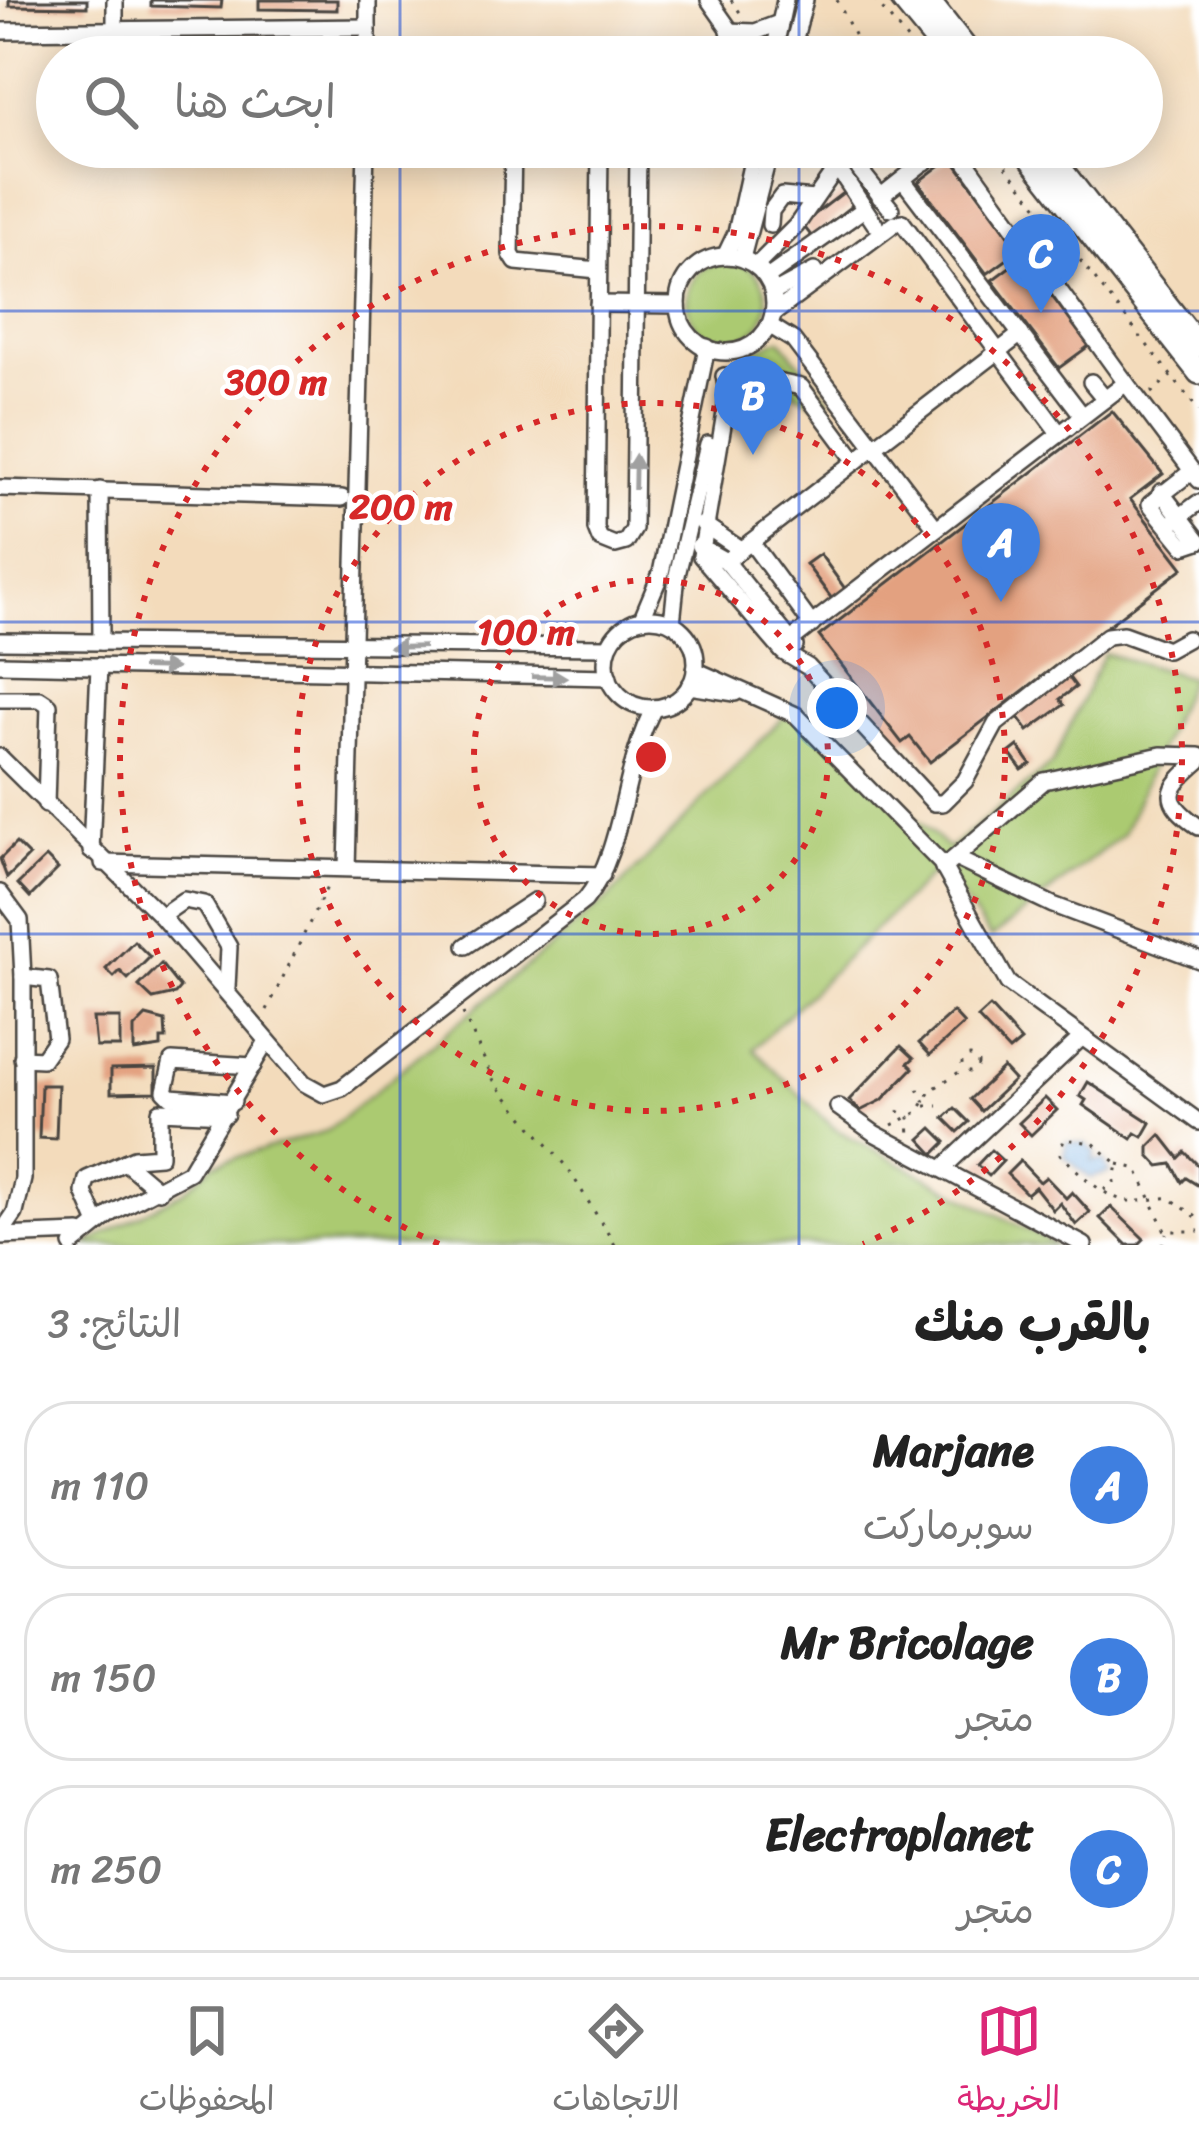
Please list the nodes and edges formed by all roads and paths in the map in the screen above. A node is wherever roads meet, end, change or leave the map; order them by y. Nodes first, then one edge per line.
1 (115, 0) edge
2 (368, 0) edge
3 (709, 0) edge
4 (731, 0) edge
5 (785, 0) edge
6 (805, 0) edge
7 (837, 0) edge
8 (875, 0) edge
9 (902, 0) edge
10 (928, 0) edge
11 (779, 22) junction
12 (750, 25) dead end
13 (368, 27) junction
14 (0, 31) edge
15 (729, 31) junction
16 (115, 32) junction
17 (368, 36) edge
18 (733, 36) edge
19 (776, 36) edge
20 (796, 36) edge
21 (855, 36) edge
22 (904, 36) edge
23 (932, 36) edge
24 (956, 36) edge
25 (365, 168) edge
26 (513, 168) edge
27 (600, 168) edge
28 (638, 168) edge
29 (760, 168) edge
30 (836, 168) edge
31 (838, 168) edge
32 (860, 168) edge
33 (918, 168) edge
34 (971, 168) edge
35 (1008, 168) edge
36 (1038, 168) edge
37 (1060, 168) edge
38 (903, 180) junction
39 (814, 199) junction
40 (864, 209) junction
41 (888, 215) junction
42 (773, 235) junction
43 (598, 270) junction
44 (752, 270) junction
45 (598, 304) junction
46 (638, 304) junction
47 (678, 305) junction
48 (771, 320) junction
49 (1021, 334) junction
50 (1199, 346) edge
51 (707, 347) junction
52 (737, 350) junction
53 (998, 351) junction
54 (1189, 371) edge
55 (1172, 375) junction
56 (754, 376) junction
57 (726, 378) junction
58 (1091, 382) dead end
59 (1126, 383) junction
60 (1105, 399) junction
61 (1141, 402) junction
62 (1199, 411) edge
63 (1082, 415) junction
64 (1059, 434) junction
65 (872, 449) junction
66 (856, 461) junction
67 (1190, 477) edge
68 (0, 488) edge
69 (100, 490) junction
70 (342, 498) dead end
71 (1198, 504) edge
72 (1173, 522) junction
73 (703, 524) junction
74 (936, 528) junction
75 (1199, 541) edge
76 (699, 545) junction
77 (746, 546) junction
78 (726, 561) junction
79 (642, 618) junction
80 (672, 623) junction
81 (812, 625) junction
82 (1186, 639) dead end
83 (0, 640) edge
84 (791, 640) junction
85 (101, 642) junction
86 (608, 647) junction
87 (351, 648) junction
88 (0, 664) edge
89 (99, 666) junction
90 (808, 667) junction
91 (351, 673) junction
92 (609, 677) junction
93 (692, 678) junction
94 (0, 699) edge
95 (628, 702) junction
96 (654, 707) junction
97 (635, 742) junction
98 (0, 757) edge
99 (1199, 758) edge
100 (46, 805) junction
101 (1199, 826) edge
102 (97, 857) junction
103 (950, 864) junction
104 (347, 868) junction
105 (602, 875) junction
106 (330, 880) dead end
107 (0, 893) edge
108 (534, 901) dead end
109 (161, 916) junction
110 (510, 917) junction
111 (532, 944) junction
112 (466, 946) dead end
113 (1199, 960) edge
114 (23, 977) junction
115 (227, 988) junction
116 (459, 1000) junction
117 (267, 1010) dead end
118 (1080, 1039) junction
119 (268, 1041) junction
120 (22, 1058) junction
121 (254, 1066) junction
122 (962, 1070) dead end
123 (918, 1089) dead end
124 (924, 1104) junction
125 (938, 1106) dead end
126 (838, 1107) dead end
127 (229, 1108) junction
128 (898, 1111) dead end
129 (909, 1117) junction
130 (1199, 1122) edge
131 (874, 1133) junction
132 (911, 1151) junction
133 (124, 1162) junction
134 (1118, 1164) junction
135 (943, 1168) junction
136 (1104, 1190) junction
137 (159, 1191) junction
138 (1151, 1198) junction
139 (1199, 1219) edge
140 (98, 1222) junction
141 (1168, 1232) junction
142 (1199, 1232) edge
143 (0, 1236) edge
144 (77, 1239) edge
145 (615, 1245) edge
146 (1084, 1245) edge
147 (1162, 1245) edge

1 - 16 street
2 - 13 street
3 - 15 street
4 - 12 path
5 - 11 street
6 - 20 street
7 - 21 path
8 - 22 path
9 - 23 main road
10 - 24 main road
11 - 15 street
11 - 19 street
13 - 16 street
13 - 17 street
14 - 16 street
15 - 18 street
25 - 87 street
26 - 43 street
27 - 43 street
28 - 46 street
29 - 44 street
30 - 39 street
31 - 40 street
32 - 41 street
33 - 38 street
34 - 59 street
35 - 55 path
36 - 54 main road
37 - 50 main road
38 - 41 street
38 - 49 street
39 - 42 street
39 - 42 street
40 - 41 street
40 - 44 street
41 - 44 street
41 - 48 street
41 - 53 street
42 - 44 street
43 - 45 street
44 - 47 street
44 - 48 street
45 - 46 street
45 -> 46 street
46 - 47 street
47 - 51 street
48 - 52 street
48 - 65 street
49 - 53 street
49 - 63 street
51 - 52 street
51 - 79 street
52 - 56 street
52 - 57 street
53 - 64 street
53 - 65 street
54 - 55 path
55 - 61 path
55 - 62 path
56 - 57 street
56 - 66 street
57 - 73 street
57 - 80 street
58 - 60 street
59 - 60 street
59 - 61 street
60 - 63 street
61 - 67 street
63 - 64 street
64 - 74 street
65 - 66 street
65 - 74 street
66 - 77 street
67 - 71 street
67 - 72 street
68 - 69 street
69 - 70 street
69 - 85 street
71 - 72 street
72 - 75 street
73 - 76 street
73 - 77 street
74 - 81 street
76 - 78 street
76 - 90 street
77 - 78 street
77 - 81 street
78 - 84 street
79 - 80 street
79 - 86 street
80 - 93 street
81 - 84 street
82 - 90 street
83 - 85 street
84 - 90 street
85 - 87 street
86 -> 87 street
86 - 92 street
87 - 91 street
88 - 89 street
89 -> 91 street
89 - 102 street
91 -> 92 street
91 - 104 street
92 - 95 street
93 - 96 street
93 - 103 street
94 - 100 street
95 - 96 street
95 - 97 street
96 - 97 street
97 - 105 street
98 - 100 street
99 - 101 street
99 - 103 street
100 - 102 street
102 - 104 street
102 - 109 street
103 - 113 street
103 - 118 street
104 - 105 street
105 - 111 street
106 - 117 path
107 - 114 street
108 - 110 street
109 - 115 street
109 - 115 street
110 - 111 street
110 - 112 street
111 - 116 street
114 - 120 street
114 - 120 street
115 - 119 street
116 - 119 street
116 - 145 path
118 - 130 street
118 - 135 street
119 - 121 street
120 - 143 street
121 - 127 street
121 - 127 street
122 - 124 path
123 - 124 path
124 - 125 path
124 - 129 path
126 - 131 street
127 - 133 street
127 - 137 street
128 - 129 path
129 - 131 path
129 - 132 path
131 - 132 street
132 - 135 street
133 - 137 street
133 - 140 street
134 - 136 path
134 - 136 path
134 - 138 path
135 - 146 street
136 - 138 path
137 - 140 street
138 - 139 path
138 - 141 path
140 - 144 street
141 - 142 path
141 - 147 path
143 - 144 street

